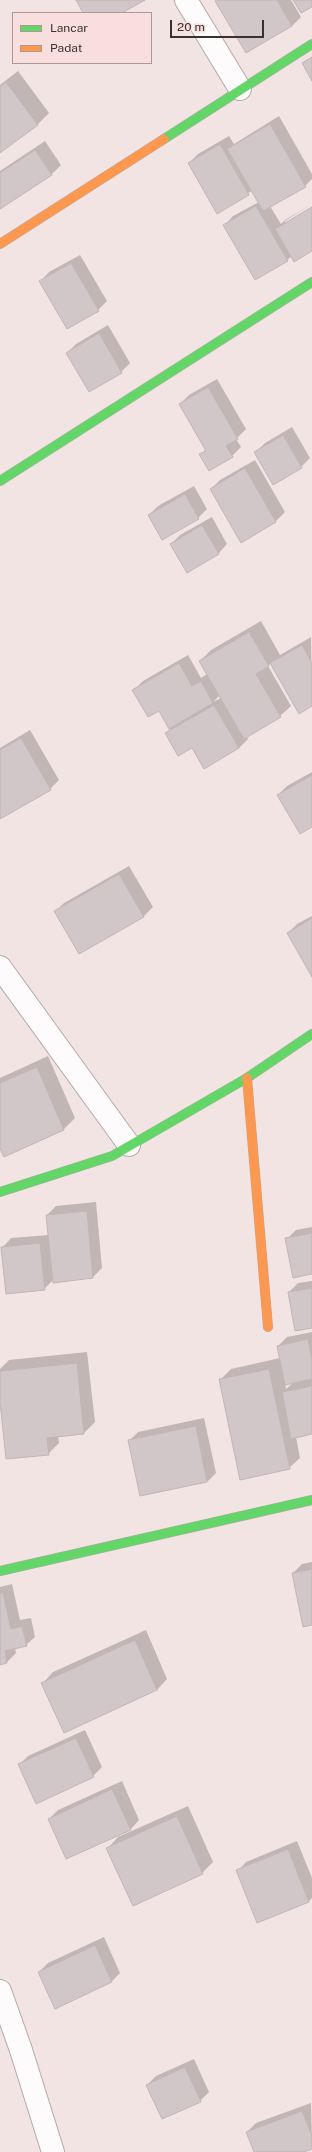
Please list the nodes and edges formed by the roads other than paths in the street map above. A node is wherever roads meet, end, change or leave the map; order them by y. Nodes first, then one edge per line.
1 (186, 0) edge
2 (312, 44) edge
3 (240, 89) junction
4 (0, 244) edge
5 (312, 282) edge
6 (0, 481) edge
7 (0, 967) edge
8 (312, 1034) edge
9 (247, 1078) junction
10 (129, 1145) junction
11 (0, 1192) edge
12 (268, 1327) dead end
13 (312, 1500) edge
14 (0, 1571) edge
15 (0, 1991) edge
16 (53, 2152) edge

1 - 3 street
2 - 3 street
3 - 4 street
5 - 6 street
7 - 10 street
8 - 9 street
9 - 10 street
9 - 12 street
10 - 11 street
13 - 14 street
15 - 16 street

